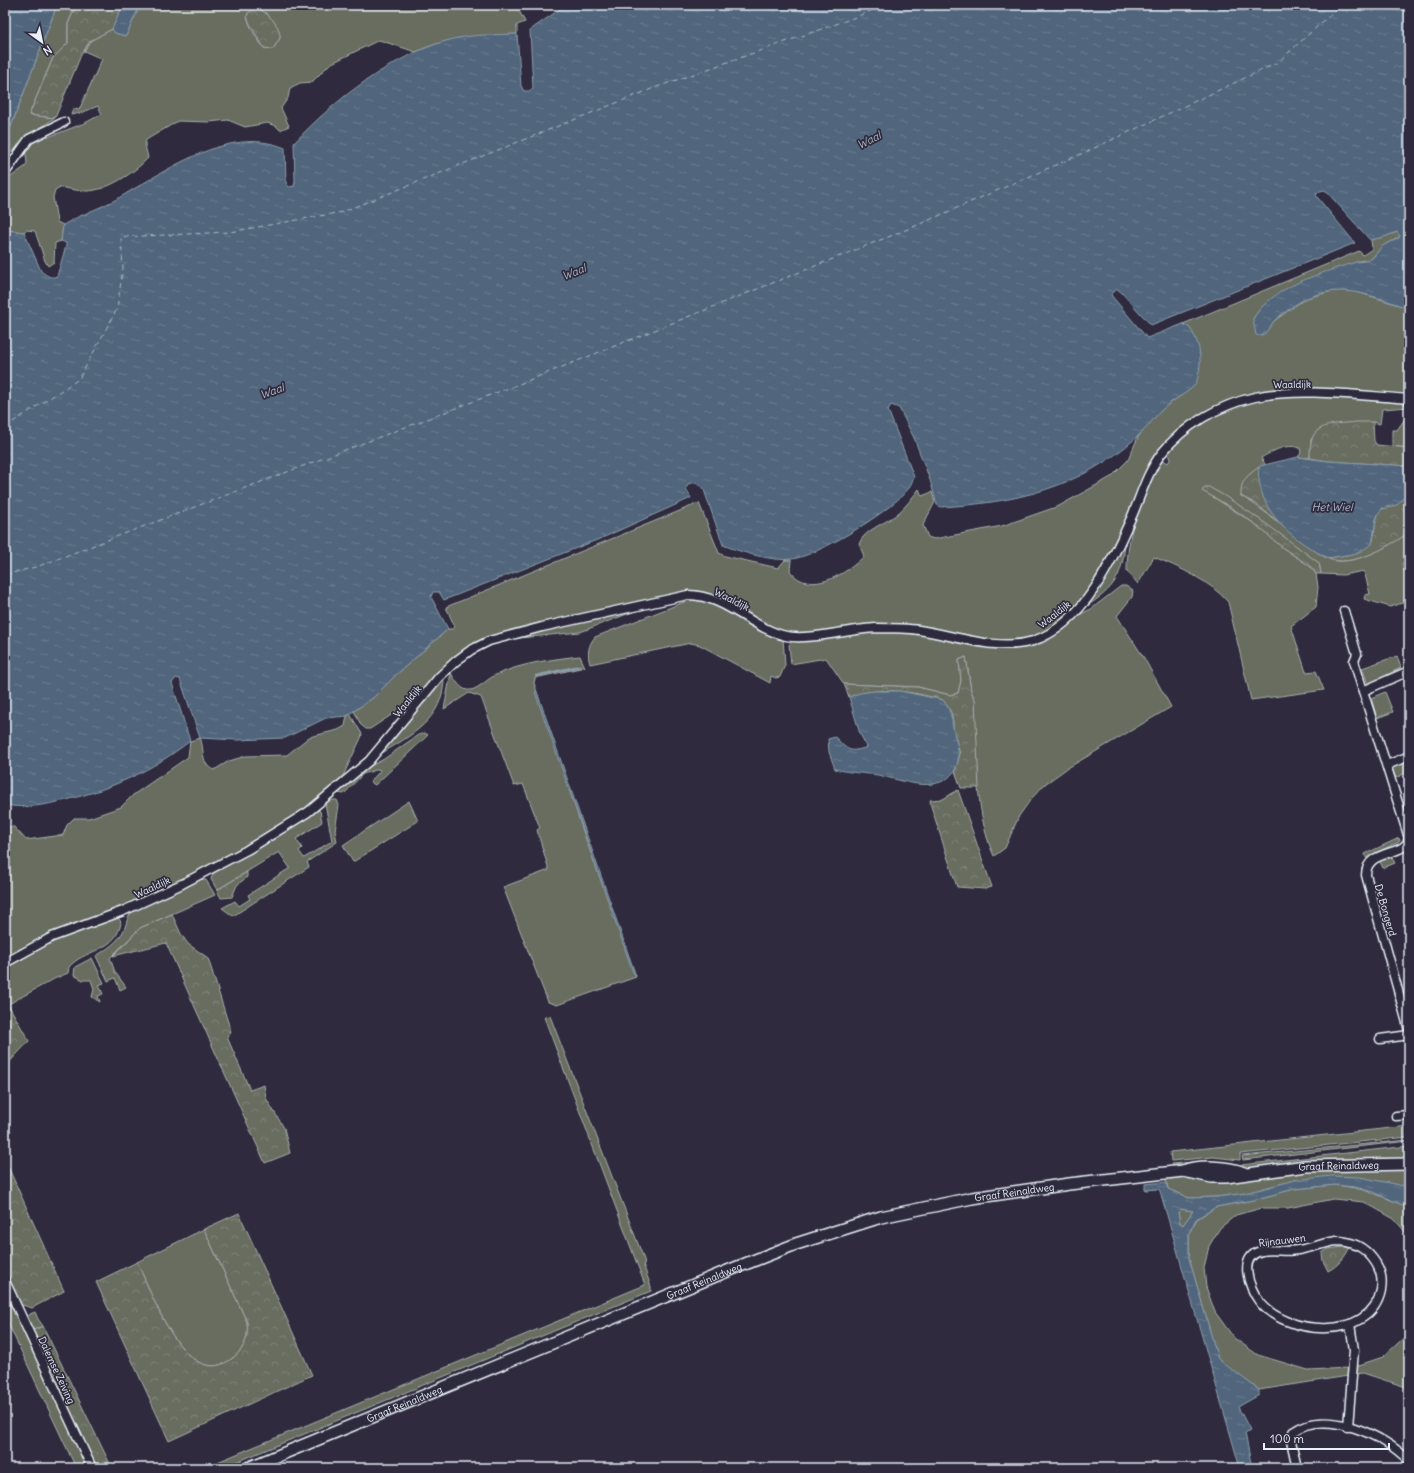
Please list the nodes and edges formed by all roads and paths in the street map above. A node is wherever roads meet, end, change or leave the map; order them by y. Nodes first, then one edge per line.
1 (64, 122) dead end
2 (5, 173) edge
3 (1409, 399) edge
4 (1344, 611) dead end
5 (1409, 671) edge
6 (1363, 691) junction
7 (1409, 756) edge
8 (1387, 765) junction
9 (1409, 842) edge
10 (5, 963) edge
11 (1409, 1030) edge
12 (1409, 1035) edge
13 (1380, 1039) dead end
14 (1409, 1115) edge
15 (1396, 1116) dead end
16 (1409, 1164) edge
17 (5, 1281) edge
18 (1350, 1324) junction
19 (1348, 1426) junction
20 (1409, 1461) edge
21 (92, 1468) edge
22 (248, 1468) edge
23 (1297, 1468) edge

1 - 2 street
3 - 10 street, Waaldijk
4 - 6 street
5 - 6 street
6 - 8 street, De Bongerd
7 - 8 street
8 - 9 street, De Bongerd
9 - 11 street, De Bongerd
12 - 13 street
14 - 15 street
16 - 22 main road, Graaf Reinaldweg
17 - 21 street, Dalemse Zeiving
18 - 18 street, Rijnauwen
18 - 19 street
19 - 20 street
19 - 23 street

